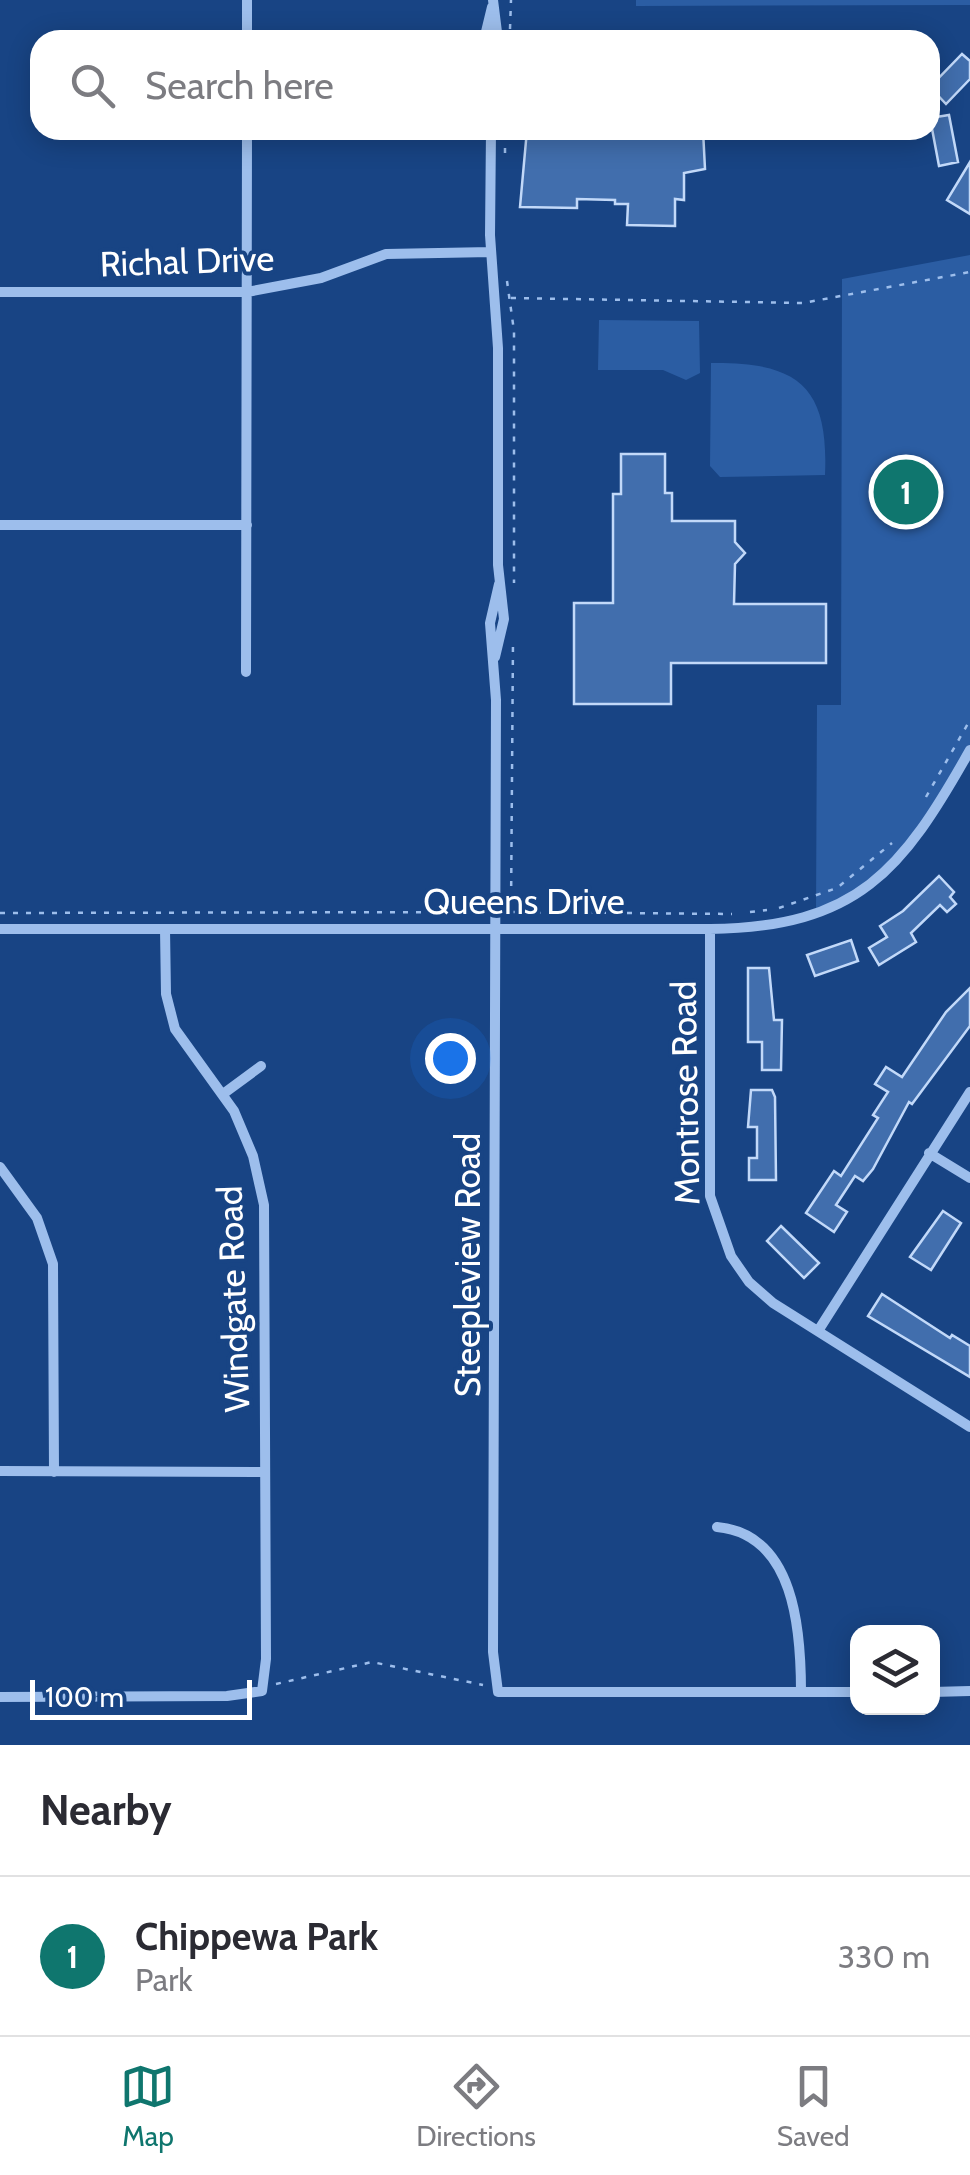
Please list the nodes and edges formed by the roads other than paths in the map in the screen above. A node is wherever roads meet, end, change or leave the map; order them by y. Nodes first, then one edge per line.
1 (247, 0) edge
2 (493, 1) edge
3 (247, 30) edge
4 (486, 30) edge
5 (497, 30) edge
6 (247, 140) edge
7 (491, 140) edge
8 (491, 252) junction
9 (0, 292) edge
10 (247, 292) junction
11 (0, 525) edge
12 (247, 525) junction
13 (246, 672) dead end
14 (970, 750) edge
15 (0, 928) edge
16 (496, 928) junction
17 (164, 929) junction
18 (710, 929) junction
19 (261, 1066) dead end
20 (970, 1092) edge
21 (223, 1094) junction
22 (929, 1153) junction
23 (0, 1168) edge
24 (970, 1178) edge
25 (818, 1331) junction
26 (970, 1427) edge
27 (0, 1471) edge
28 (54, 1472) junction
29 (265, 1472) junction
30 (717, 1527) dead end
31 (970, 1691) edge
32 (800, 1692) junction
33 (850, 1692) edge
34 (940, 1692) edge
35 (0, 1696) edge

1 - 3 street
2 - 4 street
2 - 5 street
6 - 10 street
7 - 8 street, Steepleview Road
8 - 10 street, Richal Drive
8 - 16 street, Steepleview Road
9 - 10 street, Richal Drive
10 - 12 street
11 - 12 street
12 - 13 street
14 - 18 street, Queens Drive
15 - 17 street, Queens Drive
16 - 17 street, Queens Drive
16 - 18 street, Queens Drive
16 - 32 street, Steepleview Road
17 - 21 street, Windgate Road
18 - 25 street, Montrose Road
19 - 21 street
20 - 22 street
21 - 29 street, Windgate Road
22 - 24 street
22 - 25 street
23 - 28 street
25 - 26 street, Montrose Road
27 - 28 street
28 - 29 street
29 - 35 street, Windgate Road
30 - 32 street
31 - 34 street
32 - 33 street

